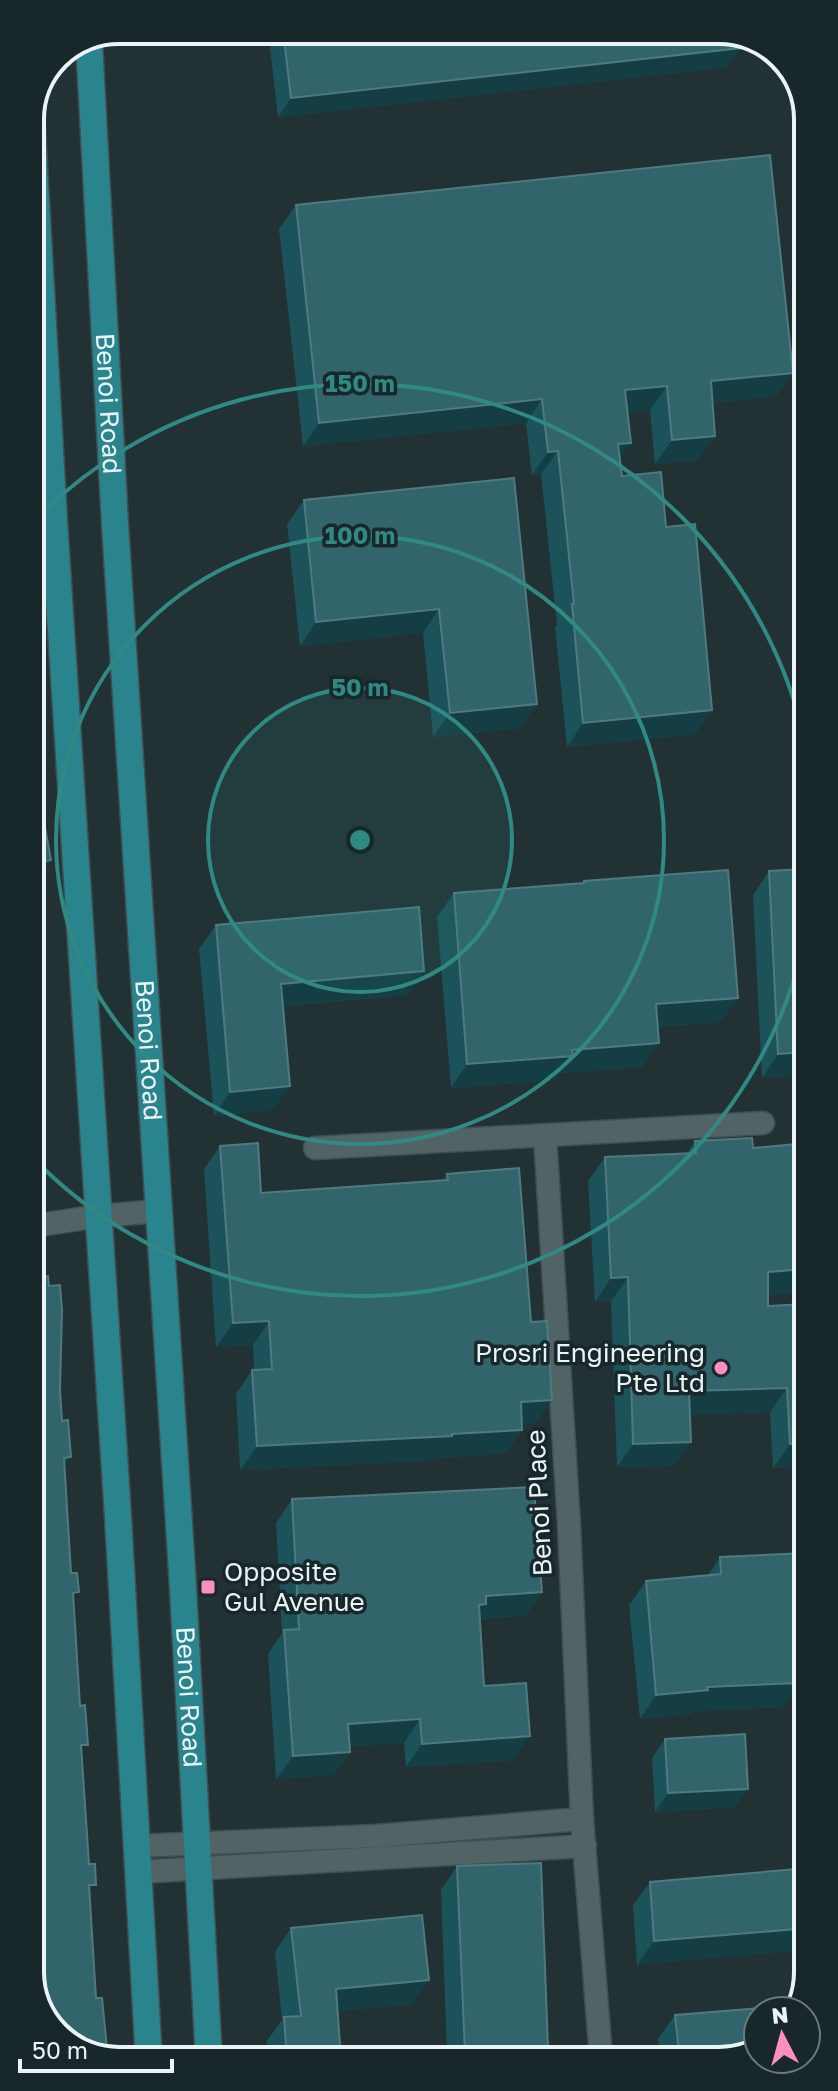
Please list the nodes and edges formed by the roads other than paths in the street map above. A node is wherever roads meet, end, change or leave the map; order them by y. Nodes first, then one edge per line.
1 (89, 50) edge
2 (44, 343) edge
3 (763, 1123) dead end
4 (545, 1136) junction
5 (315, 1148) dead end
6 (159, 1211) junction
7 (99, 1216) junction
8 (44, 1224) edge
9 (582, 1819) junction
10 (585, 1846) junction
11 (198, 1855) junction
12 (137, 1859) junction
13 (148, 2047) edge
14 (208, 2047) edge
15 (600, 2047) edge

1 - 6 main road, Benoi Road
2 - 7 main road
3 - 4 street
4 - 5 street
4 - 9 street, Benoi Place
6 - 7 street
6 - 11 main road, Benoi Road
7 - 8 street
7 - 12 main road
9 - 10 street, Benoi Place
9 - 11 street
10 - 11 street
10 - 15 street, Benoi Place
11 - 12 street
11 - 14 main road, Benoi Road
12 - 13 main road

